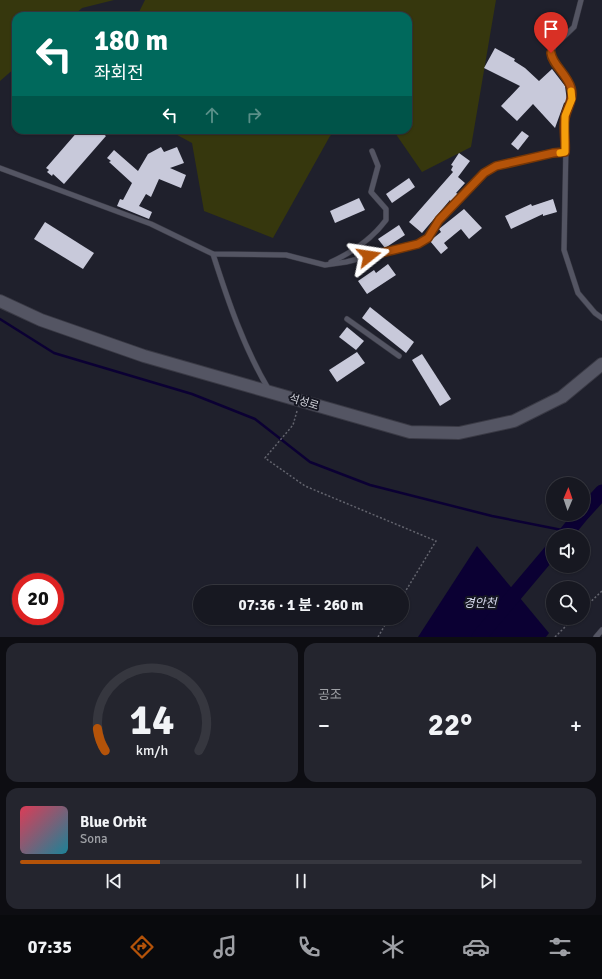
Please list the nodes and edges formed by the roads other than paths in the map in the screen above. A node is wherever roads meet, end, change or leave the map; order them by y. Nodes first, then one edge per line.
1 (581, 0) edge
2 (372, 151) dead end
3 (565, 152) junction
4 (0, 168) edge
5 (213, 254) junction
6 (325, 265) junction
7 (0, 301) edge
8 (347, 318) dead end
9 (602, 318) edge
10 (399, 356) dead end
11 (602, 364) edge
12 (270, 391) junction
13 (602, 630) edge
14 (596, 637) edge

1 - 3 lane
2 - 6 lane
3 - 6 lane
3 - 9 lane
4 - 5 lane
5 - 6 lane
5 - 12 lane
7 - 12 street, 석성로
8 - 10 lane
11 - 12 street, 석성로
13 - 14 lane

